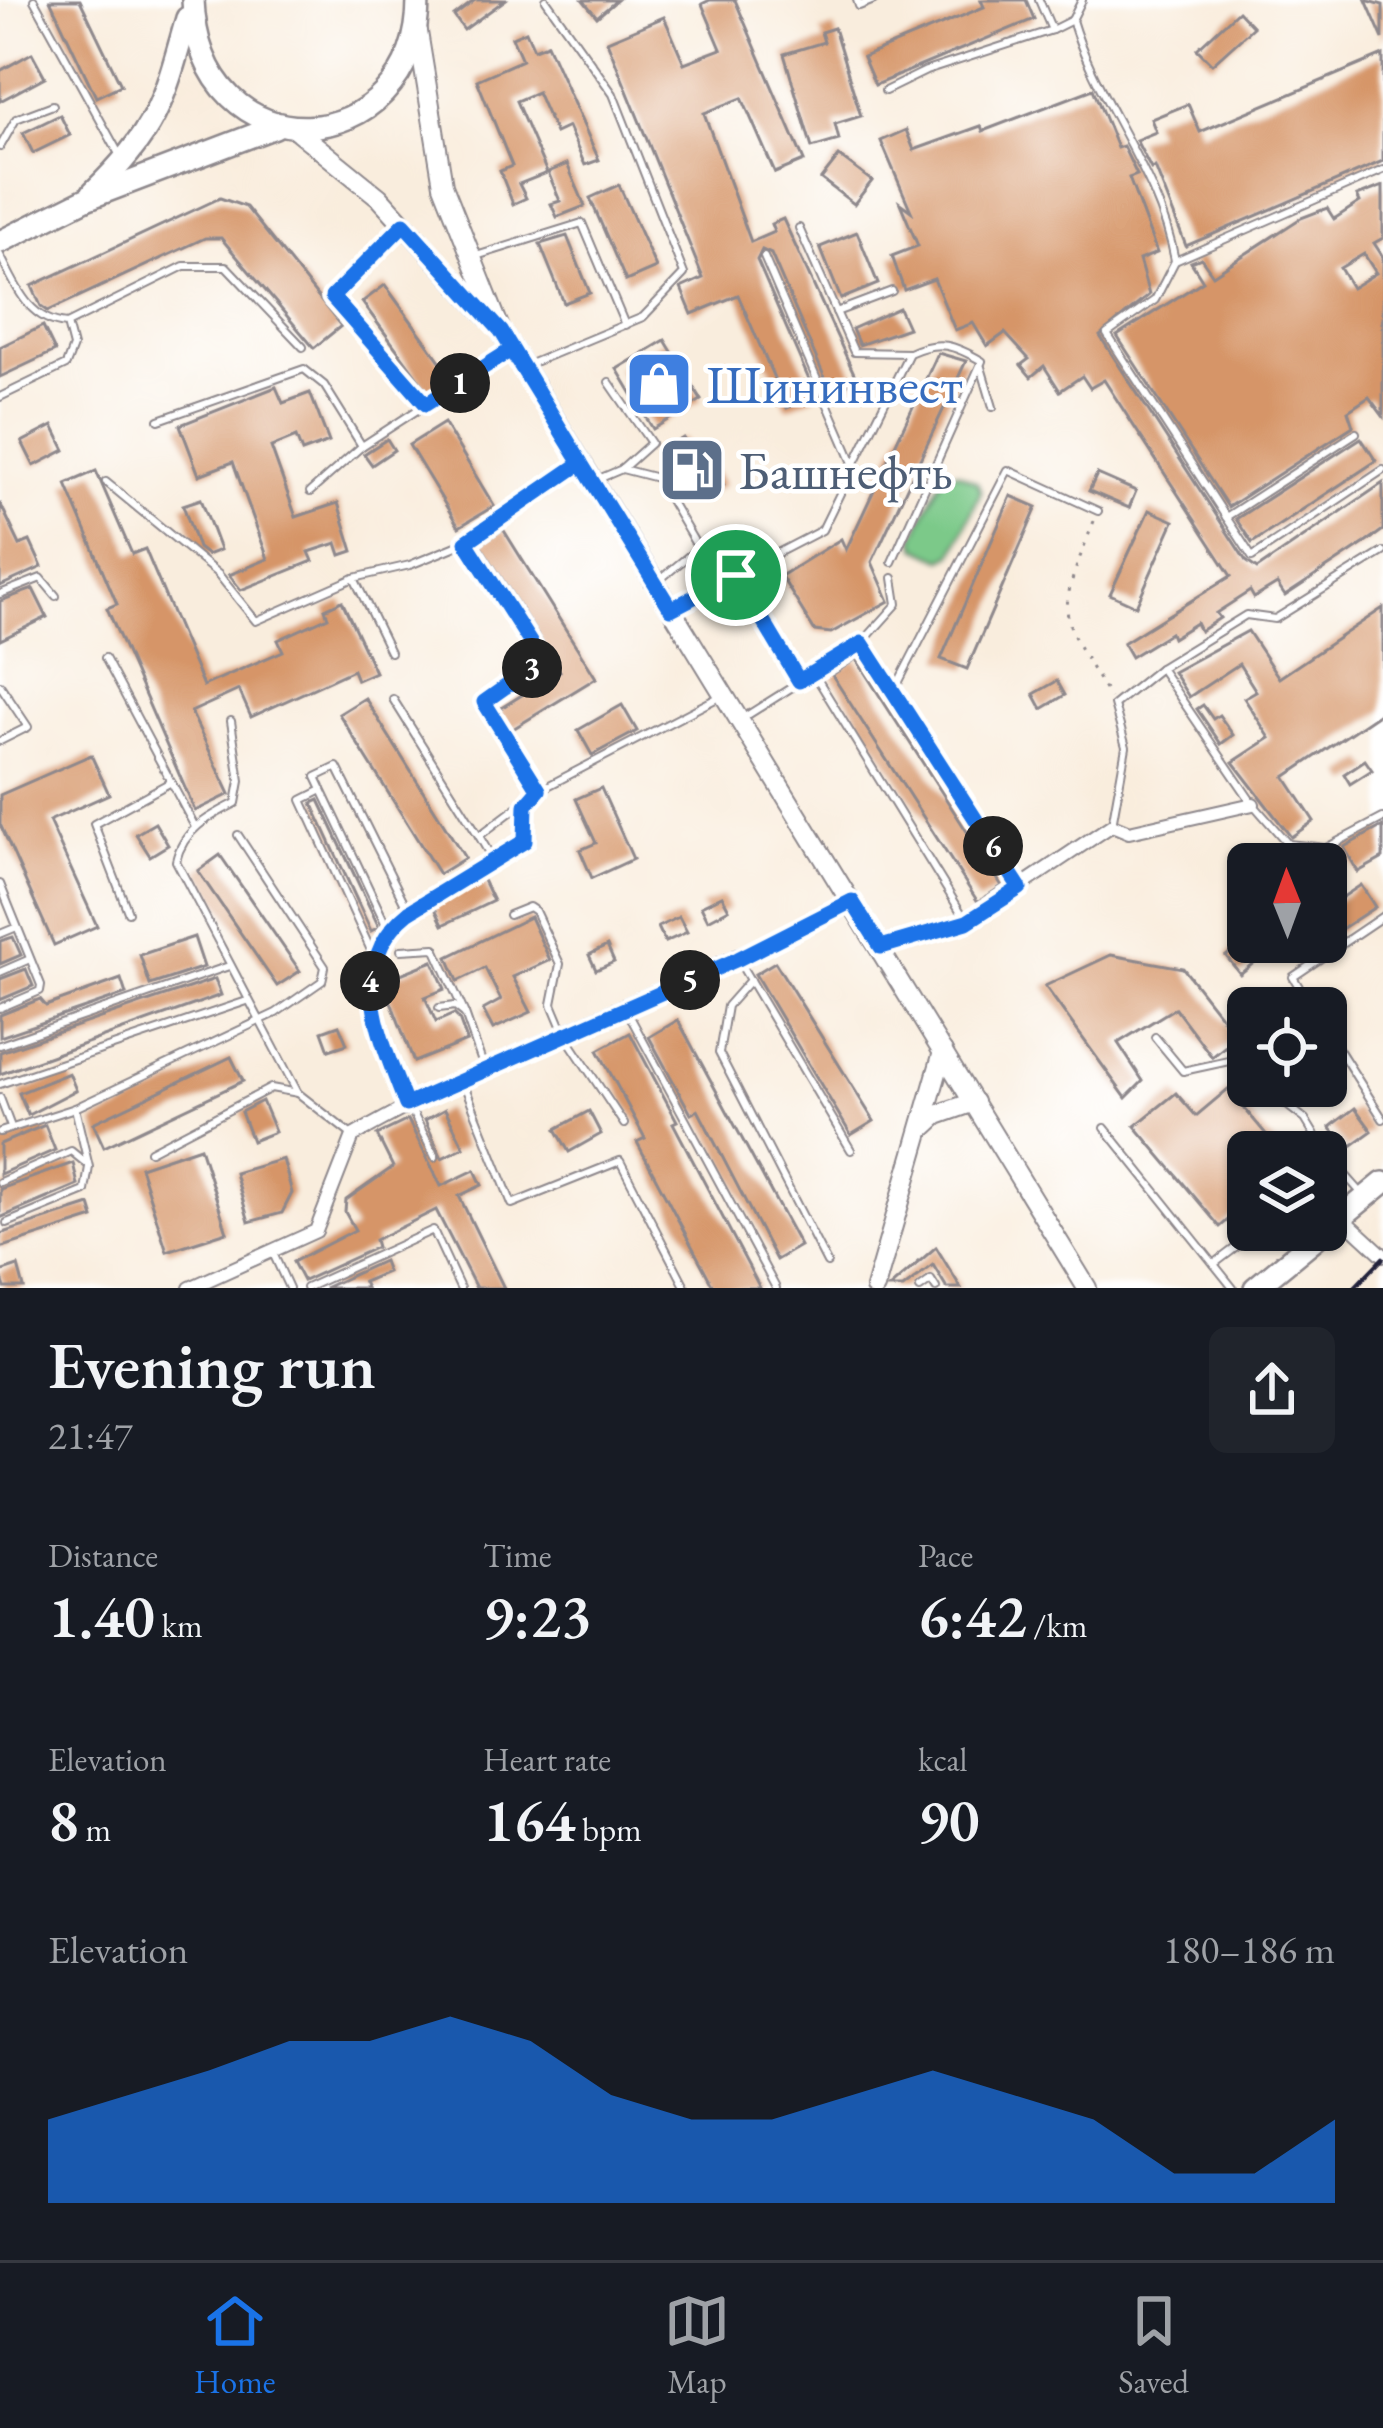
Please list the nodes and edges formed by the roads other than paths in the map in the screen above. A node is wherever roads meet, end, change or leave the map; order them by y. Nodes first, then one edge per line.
1 (34, 0) edge
2 (192, 0) edge
3 (418, 0) edge
4 (546, 0) edge
5 (856, 0) edge
6 (874, 0) edge
7 (1039, 0) edge
8 (1082, 0) edge
9 (1072, 20) junction
10 (1052, 30) junction
11 (418, 32) junction
12 (886, 91) dead end
13 (53, 105) dead end
14 (285, 128) junction
15 (0, 148) edge
16 (125, 161) junction
17 (1383, 170) edge
18 (86, 199) junction
19 (404, 224) junction
20 (799, 228) dead end
21 (0, 242) edge
22 (0, 255) edge
23 (764, 257) dead end
24 (469, 258) junction
25 (1174, 261) junction
26 (892, 290) dead end
27 (836, 312) junction
28 (68, 325) junction
29 (626, 325) junction
30 (501, 331) junction
31 (303, 347) dead end
32 (511, 350) junction
33 (909, 353) junction
34 (980, 364) junction
35 (522, 368) junction
36 (609, 382) dead end
37 (0, 397) edge
38 (426, 404) junction
39 (993, 407) dead end
40 (159, 420) dead end
41 (1356, 434) dead end
42 (362, 446) junction
43 (581, 463) junction
44 (854, 465) junction
45 (622, 469) junction
46 (1383, 470) edge
47 (592, 481) junction
48 (106, 482) dead end
49 (310, 492) dead end
50 (1098, 512) road end
51 (1226, 517) junction
52 (466, 542) junction
53 (1383, 552) edge
54 (892, 562) dead end
55 (736, 575) junction
56 (354, 578) junction
57 (892, 578) dead end
58 (655, 583) junction
59 (0, 594) edge
60 (56, 596) dead end
61 (671, 609) junction
62 (862, 643) junction
63 (390, 652) dead end
64 (105, 658) dead end
65 (1160, 668) junction
66 (813, 672) junction
67 (799, 681) junction
68 (0, 685) edge
69 (894, 691) junction
70 (724, 694) junction
71 (394, 699) dead end
72 (740, 720) junction
73 (232, 721) dead end
74 (0, 741) edge
75 (171, 782) junction
76 (322, 790) junction
77 (539, 790) junction
78 (526, 805) junction
79 (1253, 805) junction
80 (1383, 818) edge
81 (1112, 825) junction
82 (195, 827) junction
83 (238, 835) dead end
84 (479, 836) junction
85 (0, 884) edge
86 (1020, 888) junction
87 (3, 899) edge
88 (852, 901) junction
89 (128, 912) dead end
90 (509, 915) dead end
91 (1383, 916) edge
92 (967, 922) junction
93 (17, 927) junction
94 (389, 931) junction
95 (0, 934) edge
96 (881, 947) junction
97 (401, 950) dead end
98 (374, 958) junction
99 (30, 959) junction
100 (738, 959) junction
101 (230, 966) junction
102 (0, 972) edge
103 (750, 980) junction
104 (1299, 987) edge
105 (248, 1000) junction
106 (0, 1008) edge
107 (440, 1008) dead end
108 (626, 1009) junction
109 (465, 1014) junction
110 (259, 1021) junction
111 (565, 1035) junction
112 (1155, 1037) dead end
113 (0, 1045) edge
114 (943, 1052) junction
115 (1227, 1061) edge
116 (1347, 1062) edge
117 (484, 1069) junction
118 (462, 1079) junction
119 (0, 1084) edge
120 (298, 1093) junction
121 (0, 1099) edge
122 (974, 1102) junction
123 (406, 1105) junction
124 (1290, 1107) edge
125 (75, 1108) junction
126 (1383, 1119) edge
127 (624, 1124) dead end
128 (11, 1127) junction
129 (1106, 1128) dead end
130 (922, 1129) junction
131 (1313, 1131) edge
132 (0, 1132) edge
133 (353, 1136) junction
134 (851, 1150) dead end
135 (150, 1151) dead end
136 (435, 1157) dead end
137 (89, 1167) junction
138 (1347, 1176) edge
139 (0, 1182) edge
140 (1375, 1191) edge
141 (1347, 1216) edge
142 (1347, 1222) edge
143 (7, 1223) dead end
144 (272, 1251) junction
145 (1231, 1251) edge
146 (1303, 1251) edge
147 (1383, 1255) edge
148 (827, 1263) dead end
149 (1214, 1264) junction
150 (190, 1288) edge
151 (289, 1288) edge
152 (306, 1288) edge
153 (460, 1288) edge
154 (686, 1288) edge
155 (776, 1288) edge
156 (875, 1288) edge
157 (920, 1288) edge
158 (936, 1288) edge
159 (1087, 1288) edge
160 (1233, 1288) edge
161 (1256, 1288) edge

1 - 16 lane
2 - 14 main road
2 - 16 main road
3 - 11 main road
4 - 29 lane
5 - 6 lane
7 - 10 lane
8 - 9 lane
9 - 10 lane
9 - 25 lane
10 - 12 lane
11 - 14 main road
11 - 24 main road
13 - 15 lane
14 - 18 main road
14 - 19 main road
16 - 18 main road
17 - 25 lane
18 - 21 main road
19 - 30 main road
19 - 38 lane
20 - 27 lane
22 - 28 lane
23 - 44 lane
24 - 29 lane
24 - 30 main road
25 - 51 lane
26 - 27 lane
27 - 33 lane
28 - 31 lane
28 - 37 lane
29 - 35 lane
30 - 32 main road
32 - 35 main road
32 - 38 lane
33 - 34 lane
33 - 44 lane
34 - 39 lane
34 - 54 lane
35 - 43 main road
36 - 45 lane
38 - 42 lane
40 - 42 lane
41 - 51 lane
42 - 49 lane
43 - 47 main road
43 - 52 lane
44 - 55 lane
45 - 47 lane
45 - 58 lane
46 - 51 lane
47 - 58 main road
48 - 56 lane
50 - 69 lane
52 - 56 lane
52 - 77 lane
53 - 65 lane
55 - 61 lane
55 - 67 lane
56 - 63 lane
57 - 62 lane
58 - 61 main road
59 - 60 lane
61 - 70 main road
62 - 66 lane
62 - 69 lane
64 - 75 lane
65 - 79 lane
65 - 81 lane
66 - 67 lane
66 - 92 lane
67 - 72 lane
68 - 74 lane
69 - 86 lane
70 - 72 main road
70 - 77 lane
71 - 84 lane
72 - 88 main road
73 - 82 lane
75 - 82 lane
75 - 89 lane
76 - 94 lane
76 - 94 lane
76 - 98 lane
77 - 78 lane
78 - 84 lane
78 - 84 lane
79 - 80 lane
79 - 81 street
81 - 86 street
82 - 101 lane
83 - 110 lane
85 - 87 lane
86 - 92 street
87 - 93 lane
88 - 96 main road
88 - 100 street
90 - 111 lane
91 - 104 lane
92 - 96 street
93 - 95 lane
93 - 99 lane
94 - 98 lane
96 - 114 main road
97 - 109 lane
98 - 123 lane
99 - 102 lane
99 - 106 lane
100 - 103 lane
100 - 108 street
101 - 105 lane
101 - 113 lane
103 - 134 lane
103 - 148 lane
105 - 110 lane
105 - 119 lane
107 - 109 lane
108 - 111 street
108 - 155 lane
109 - 117 lane
110 - 120 lane
110 - 125 lane
111 - 117 street
111 - 127 lane
112 - 115 lane
114 - 122 main road
114 - 130 main road
116 - 126 lane
117 - 118 street
118 - 123 street
118 - 154 lane
120 - 133 lane
120 - 135 lane
121 - 128 lane
122 - 130 main road
122 - 159 main road
123 - 133 street
123 - 136 lane
124 - 131 lane
125 - 128 lane
125 - 137 lane
128 - 132 lane
129 - 149 lane
130 - 156 main road
133 - 144 street
137 - 139 lane
137 - 143 lane
138 - 140 lane
140 - 141 main road
142 - 147 street
144 - 150 street
144 - 151 lane
145 - 149 lane
146 - 161 main road
149 - 160 lane
152 - 153 lane
157 - 158 lane

